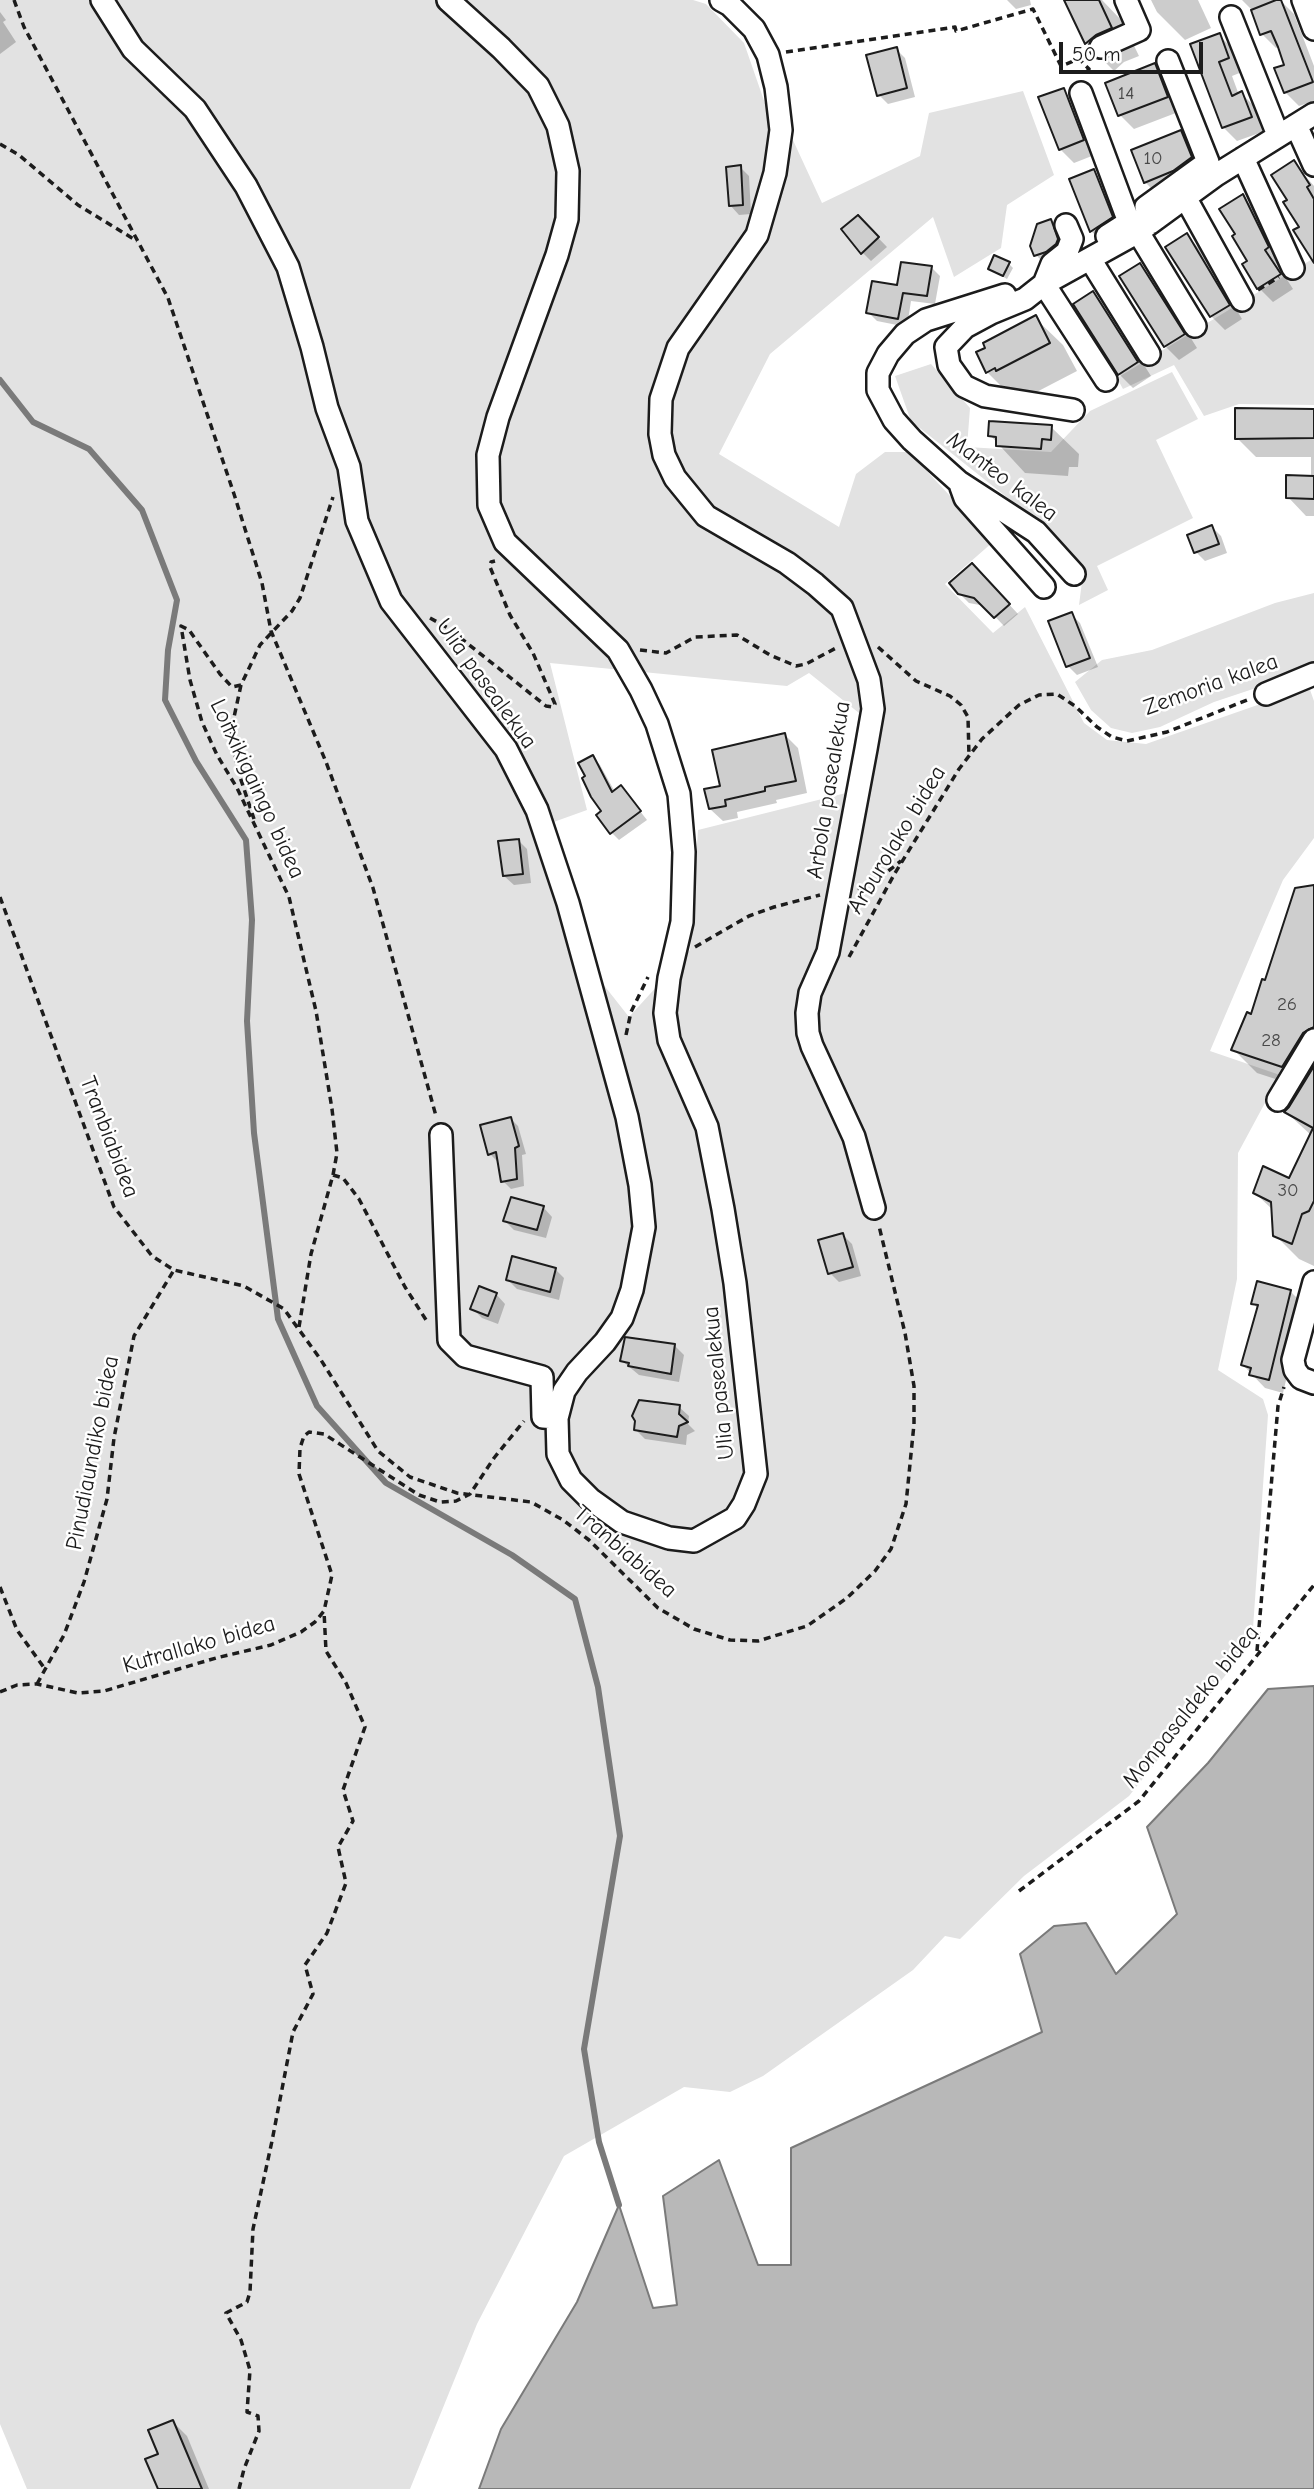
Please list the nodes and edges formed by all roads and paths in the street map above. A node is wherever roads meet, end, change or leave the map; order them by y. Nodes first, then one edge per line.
1 (14, 0) edge
2 (102, 0) edge
3 (448, 0) edge
4 (721, 0) edge
5 (1126, 0) edge
6 (1303, 0) edge
7 (1231, 17) dead end
8 (1314, 29) edge
9 (1101, 47) dead end
10 (768, 55) junction
11 (1079, 59) dead end
12 (1168, 61) dead end
13 (1081, 93) dead end
14 (1296, 125) edge
15 (0, 144) edge
16 (1243, 158) junction
17 (1314, 165) edge
18 (1185, 197) junction
19 (1066, 225) dead end
20 (1144, 227) junction
21 (138, 242) junction
22 (1085, 262) junction
23 (1293, 268) dead end
24 (1044, 284) junction
25 (1242, 300) dead end
26 (1195, 326) dead end
27 (1149, 354) dead end
28 (1106, 380) dead end
29 (1073, 410) dead end
30 (959, 482) junction
31 (334, 495) dead end
32 (528, 567) junction
33 (1074, 574) dead end
34 (1044, 587) dead end
35 (425, 616) dead end
36 (271, 631) junction
37 (857, 644) junction
38 (634, 648) dead end
39 (1314, 674) edge
40 (241, 685) junction
41 (1057, 694) joint
42 (1266, 694) joint
43 (969, 757) junction
44 (260, 833) junction
45 (904, 859) junction
46 (849, 891) dead end
47 (817, 895) dead end
48 (0, 897) edge
49 (693, 947) dead end
50 (844, 966) dead end
51 (642, 988) dead end
52 (631, 1012) dead end
53 (1314, 1040) edge
54 (1278, 1100) dead end
55 (441, 1135) joint
56 (333, 1175) junction
57 (874, 1208) joint
58 (174, 1270) junction
59 (1314, 1282) edge
60 (299, 1328) junction
61 (449, 1340) junction
62 (1293, 1360) junction
63 (1314, 1383) edge
64 (550, 1417) junction
65 (470, 1494) junction
66 (1314, 1585) edge
67 (0, 1587) edge
68 (324, 1611) junction
69 (1256, 1653) junction
70 (45, 1669) junction
71 (37, 1684) junction
72 (0, 1692) edge
73 (1019, 1891) dead end
74 (239, 2489) edge

1 - 21 path
2 - 64 street, Ulia pasealekua
3 - 32 street, Ulia pasealekua
4 - 10 street, Arbola pasealekua
5 - 9 street
6 - 8 street
7 - 14 street
10 - 11 path
10 - 37 street, Arbola pasealekua
12 - 20 street
13 - 22 street
14 - 16 street, Manteo kalea
14 - 17 street
15 - 21 path
16 - 18 street, Manteo kalea
16 - 23 street
18 - 20 street, Manteo kalea
18 - 25 street
19 - 24 street
20 - 22 street, Manteo kalea
20 - 26 street
21 - 36 path
22 - 24 street, Manteo kalea
22 - 27 street
24 - 28 street
24 - 29 street, Manteo kalea
24 - 30 street, Manteo kalea
30 - 33 street, Manteo kalea
30 - 34 street
31 - 36 path, Loitxikigaingo bidea
32 - 35 path
32 - 64 street, Ulia pasealekua
36 - 40 path, Loitxikigaingo bidea
36 - 55 path
37 - 38 path
37 - 43 path
37 - 57 street, Arbola pasealekua
39 - 42 street, Zemoria kalea
40 - 44 path
40 - 44 path, Loitxikigaingo bidea
41 - 42 path, Zemoria kalea
41 - 43 path, Arburolako bidea
43 - 45 path, Arburolako bidea
44 - 56 path, Loitxikigaingo bidea
45 - 46 path
45 - 50 path, Arburolako bidea
47 - 49 path
48 - 58 path, Tranbiabidea
51 - 52 path
53 - 54 street
55 - 61 street
56 - 60 path, Loitxikigaingo bidea
56 - 61 path
57 - 65 path, Tranbiabidea
58 - 60 path, Tranbiabidea
58 - 70 path, Pinudiaundiko bidea
59 - 62 street
60 - 65 path, Tranbiabidea
61 - 64 street
62 - 63 street
62 - 69 path
64 - 65 path
65 - 68 path
66 - 69 path, Monpasaldeko bidea
67 - 70 path
68 - 71 path, Kutrallako bidea
68 - 74 path
69 - 73 path, Monpasaldeko bidea
70 - 71 path, Pinudiaundiko bidea
71 - 72 path, Kutrallako bidea

